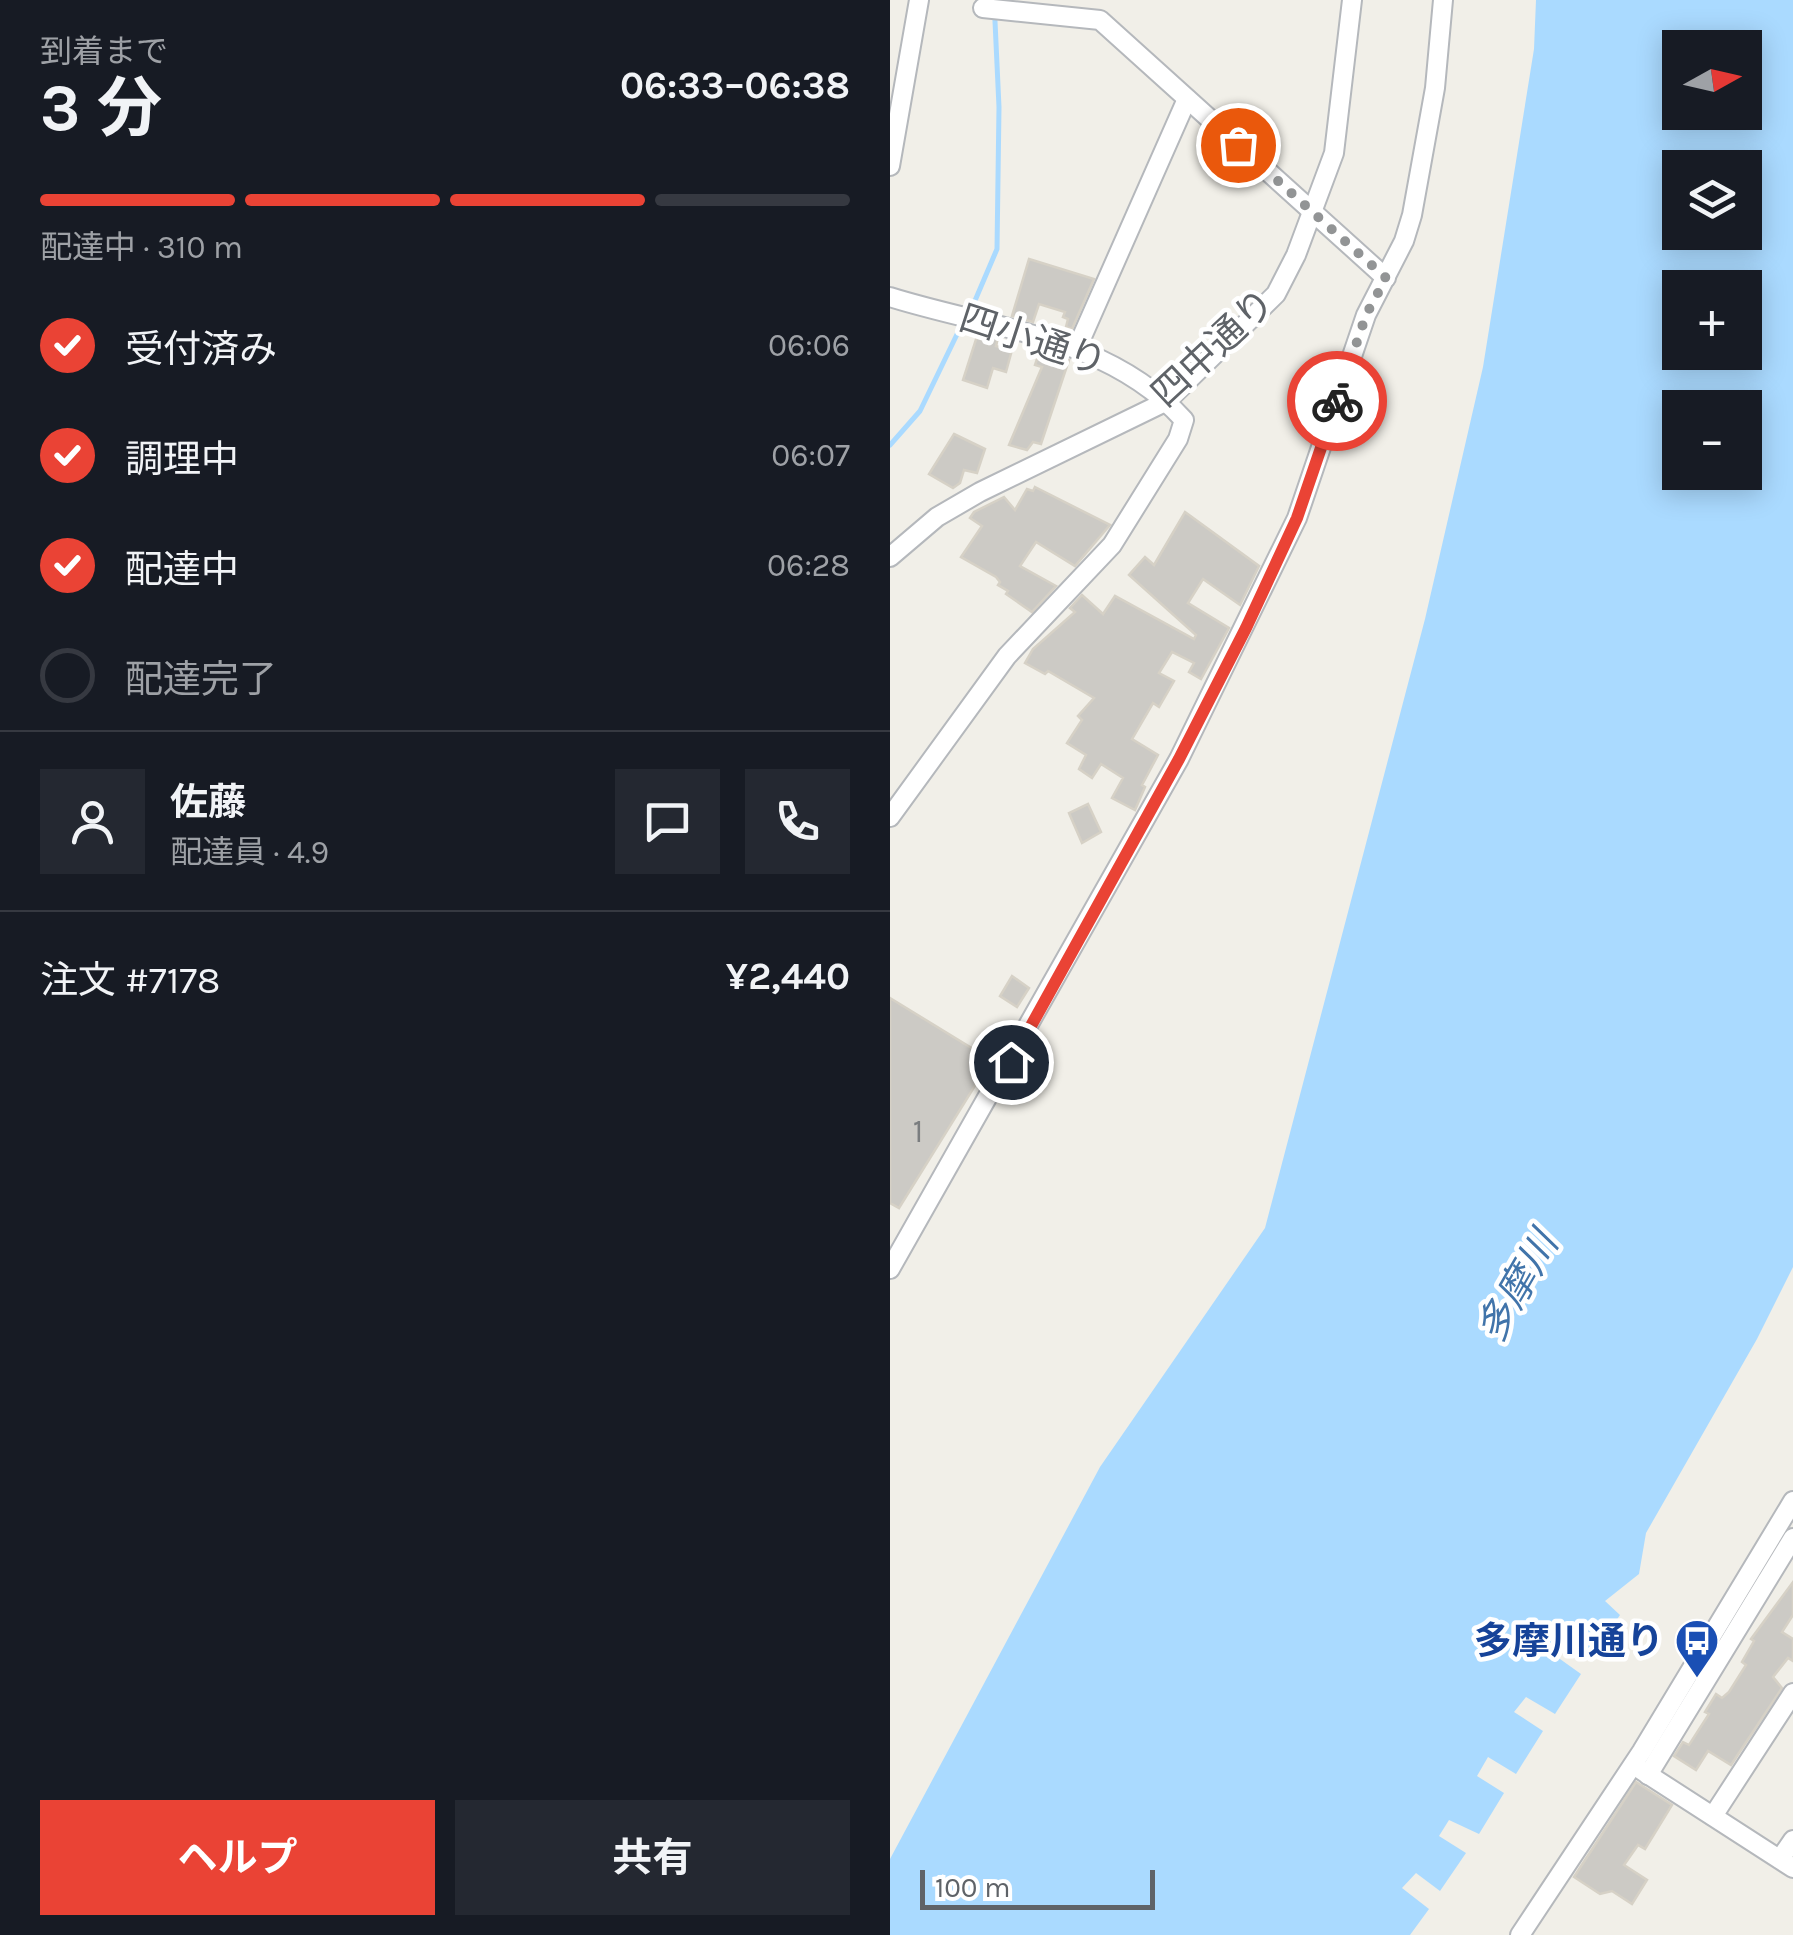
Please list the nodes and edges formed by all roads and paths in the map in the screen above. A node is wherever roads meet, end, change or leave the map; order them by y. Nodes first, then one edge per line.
1 (919, 0) edge
2 (1352, 0) edge
3 (1443, 0) edge
4 (992, 9) dead end
5 (1187, 100) junction
6 (890, 166) edge
7 (1313, 213) junction
8 (1386, 278) junction
9 (890, 297) edge
10 (1077, 348) junction
11 (1167, 401) junction
12 (890, 557) edge
13 (890, 817) edge
14 (890, 1269) edge
15 (1793, 1501) edge
16 (1793, 1538) edge
17 (1793, 1693) edge
18 (1641, 1770) junction
19 (1713, 1816) junction
20 (1793, 1840) edge
21 (1787, 1864) edge
22 (1520, 1935) edge

1 - 6 street
2 - 7 street, 四中通り
3 - 8 street
4 - 5 street
5 - 7 street
5 - 10 street
7 - 8 street
7 - 11 street, 四中通り
8 - 14 street
9 - 10 street, 四小通り
10 - 11 street, 四小通り
11 - 12 street, 四中通り
11 - 13 street
15 - 18 street
16 - 18 street
17 - 19 street
18 - 19 street
18 - 22 street
19 - 21 street
20 - 21 street

